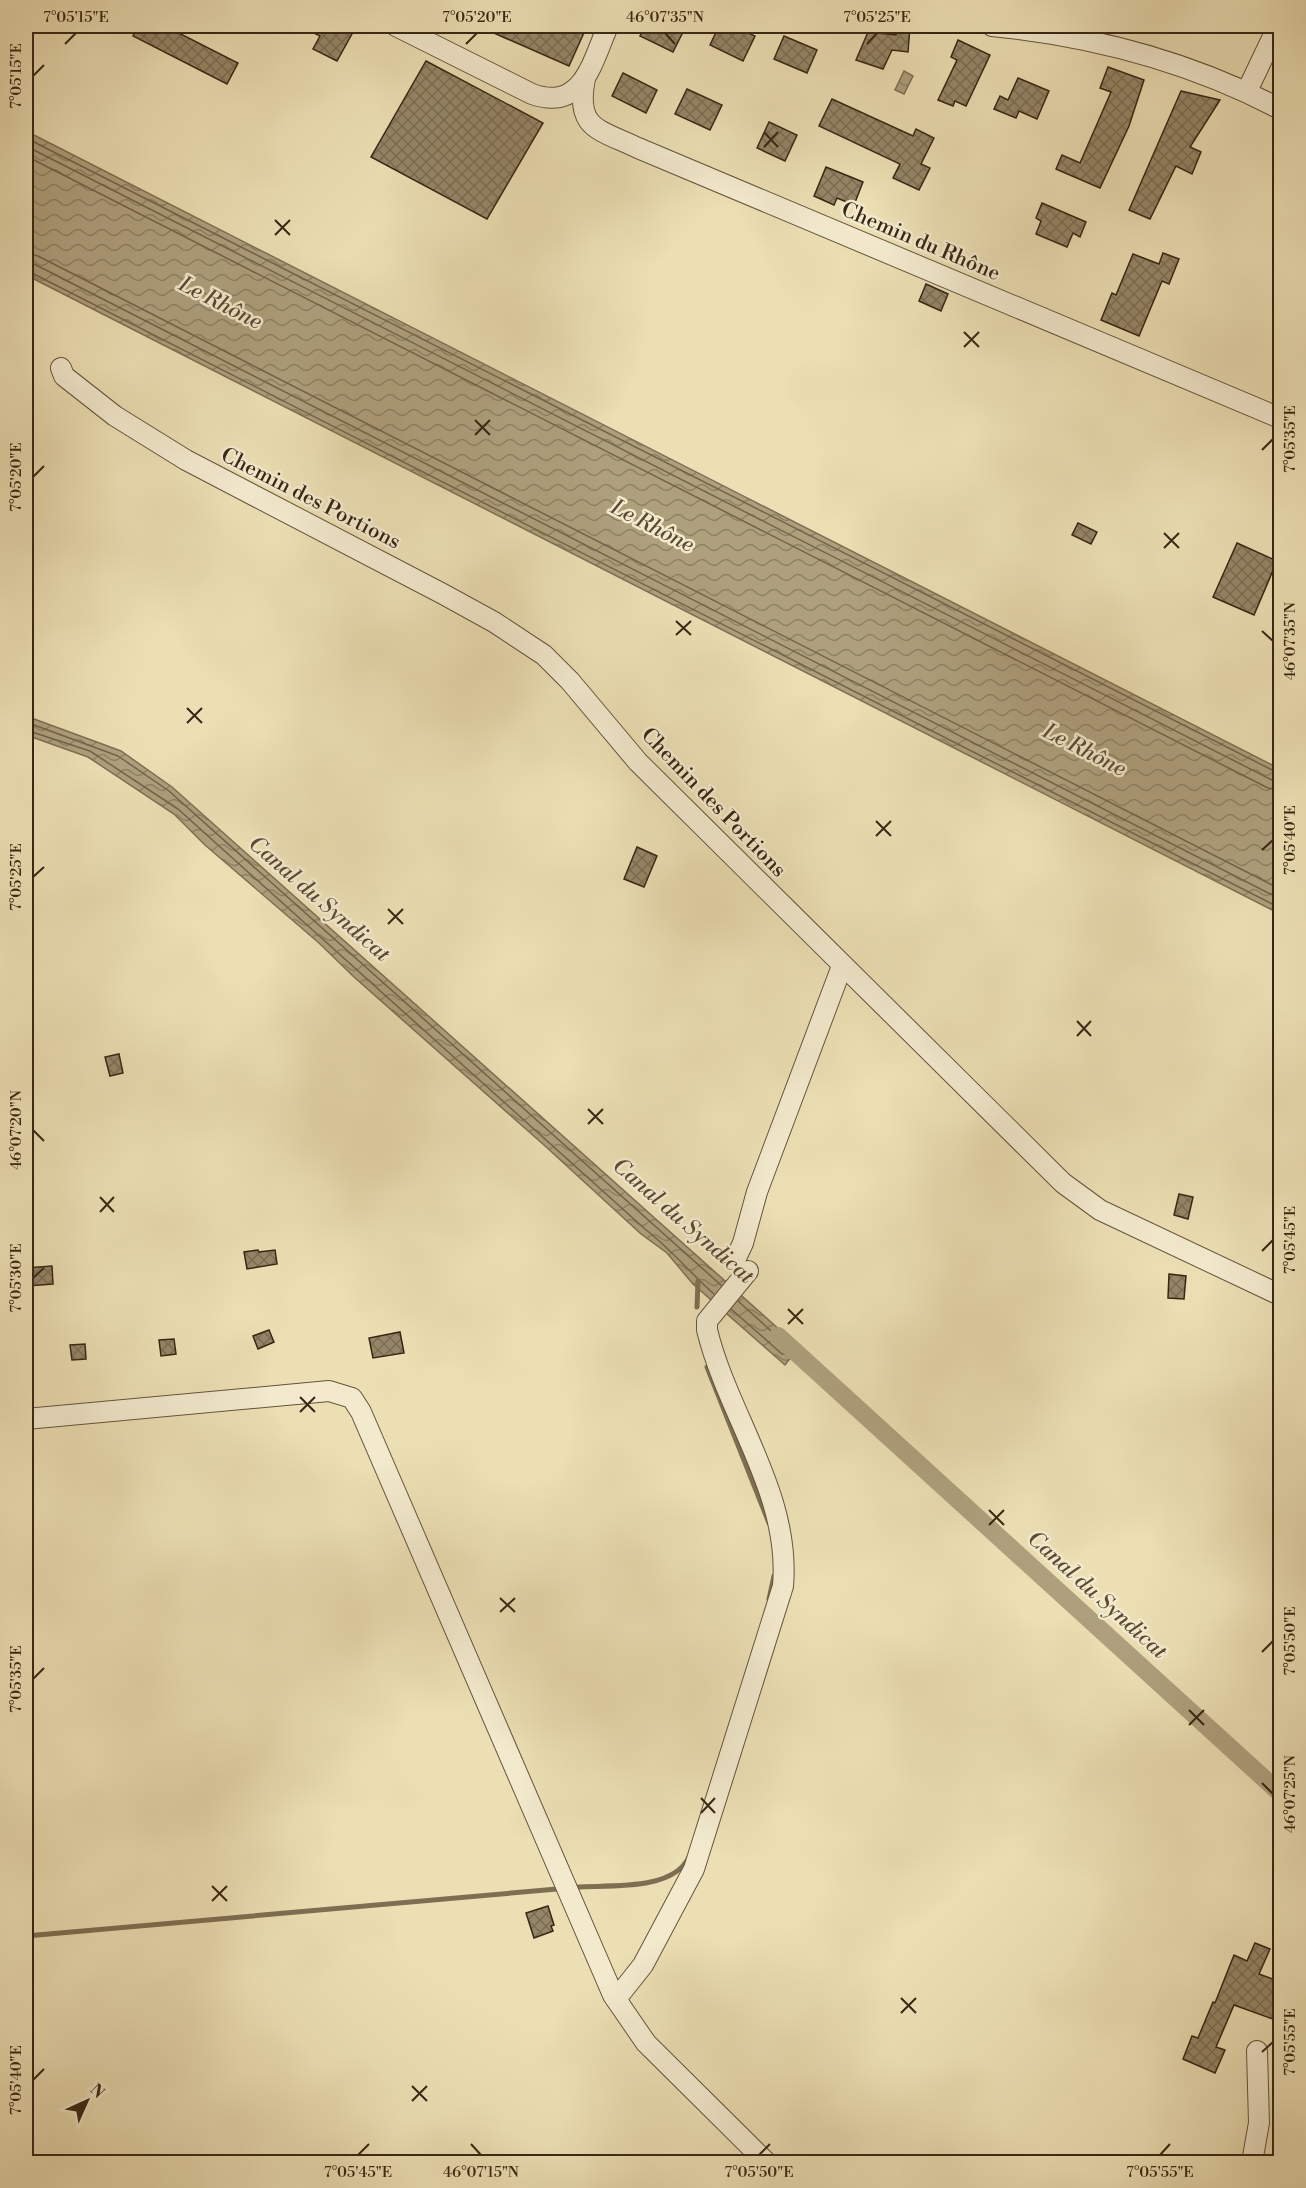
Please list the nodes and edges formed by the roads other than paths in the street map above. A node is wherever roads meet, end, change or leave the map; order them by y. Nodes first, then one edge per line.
1 (396, 26) edge
2 (608, 26) edge
3 (992, 26) edge
4 (1278, 26) edge
5 (585, 78) junction
6 (1247, 91) junction
7 (1281, 109) edge
8 (61, 368) dead end
9 (1281, 418) edge
10 (842, 966) junction
11 (1281, 1295) edge
12 (26, 1419) edge
13 (616, 1999) junction
14 (1257, 2051) dead end
15 (766, 2163) edge
16 (1252, 2163) edge

1 - 5 street
2 - 5 street
3 - 6 street
4 - 6 street
5 - 9 street, Chemin du Rhône
6 - 7 street
8 - 10 street, Chemin des Portions
10 - 11 street, Chemin des Portions
10 - 13 street
12 - 13 street
13 - 15 street
14 - 16 street

